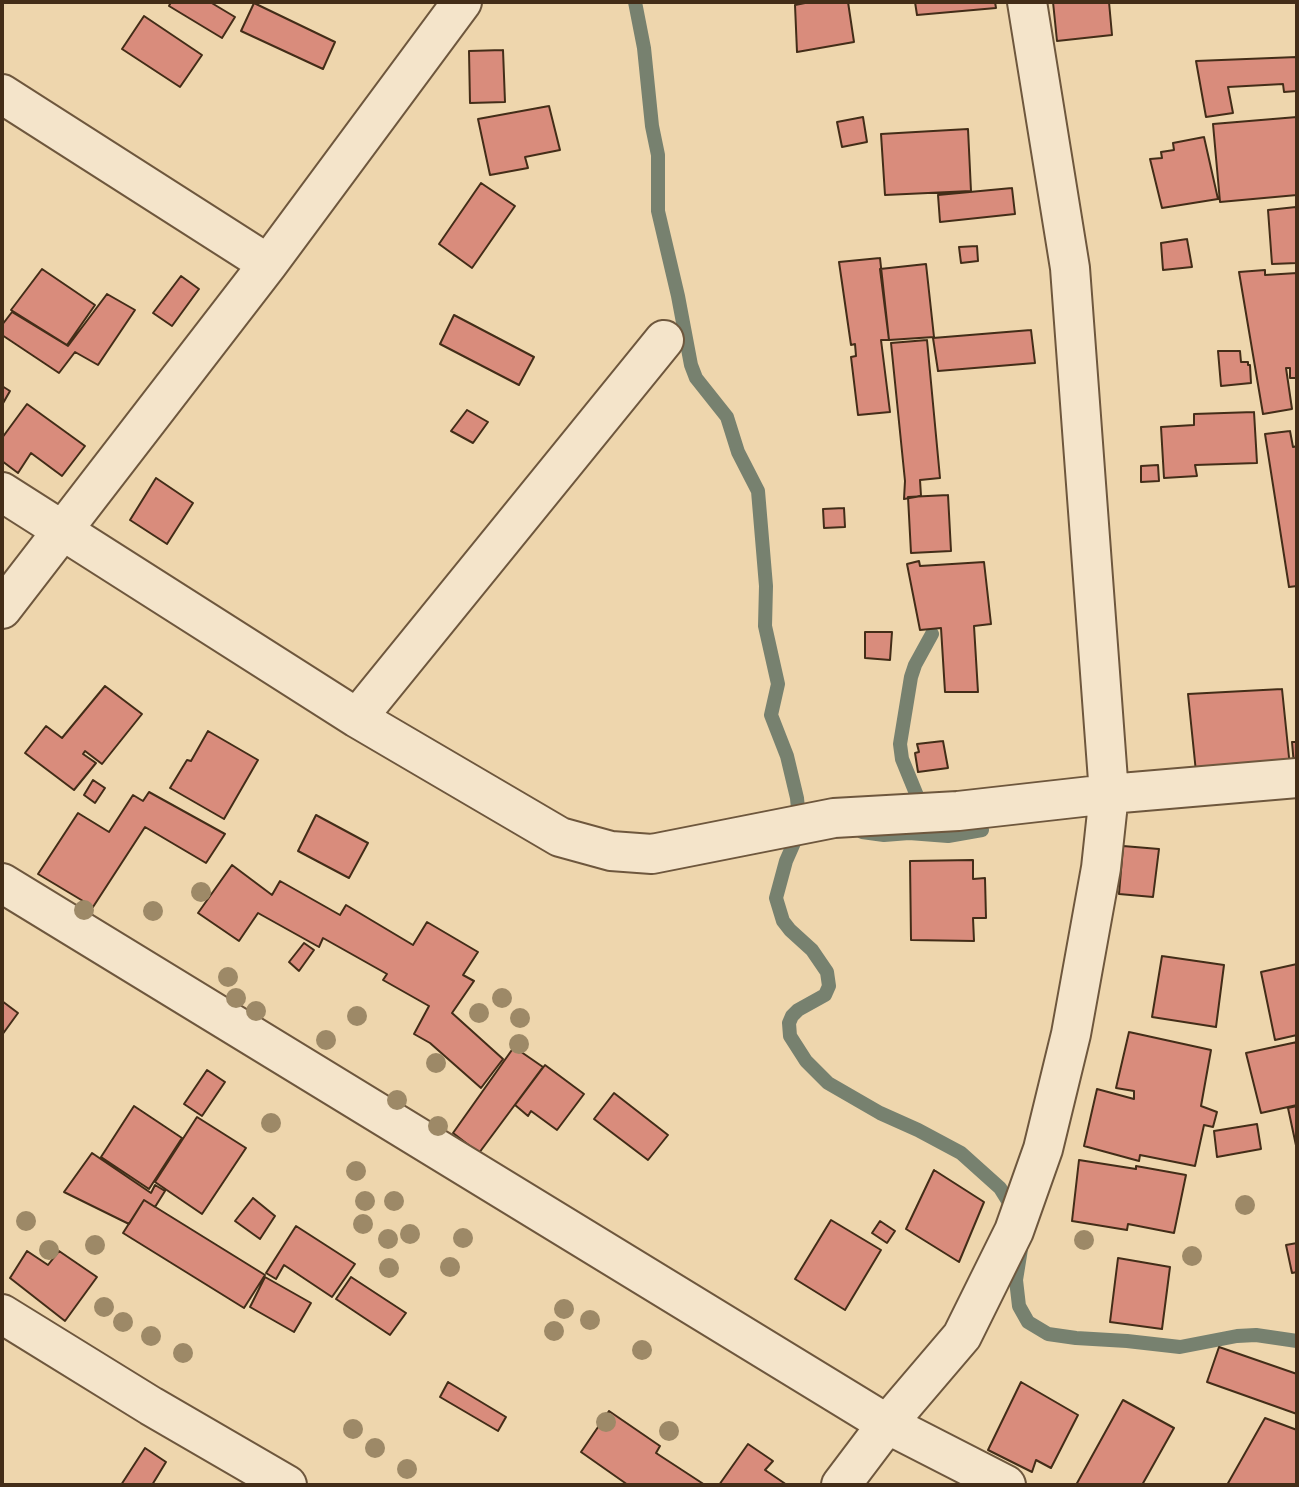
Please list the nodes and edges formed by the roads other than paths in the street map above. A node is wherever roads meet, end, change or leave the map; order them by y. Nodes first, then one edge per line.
1 (462, 2) edge
2 (1027, 2) edge
3 (2, 94) edge
4 (268, 264) junction
5 (664, 341) dead end
6 (2, 492) edge
7 (62, 531) junction
8 (2, 609) edge
9 (357, 718) junction
10 (1297, 778) edge
11 (1110, 794) junction
12 (2, 883) edge
13 (2, 1314) edge
14 (887, 1423) junction
15 (287, 1485) edge
16 (841, 1485) edge
17 (1006, 1485) edge

1 - 4 street
2 - 11 street
3 - 4 street
4 - 7 street
5 - 9 street
6 - 7 street
7 - 8 street
7 - 9 street
9 - 11 street
10 - 11 street
11 - 14 street
12 - 14 street
13 - 15 street
14 - 16 street
14 - 17 street

